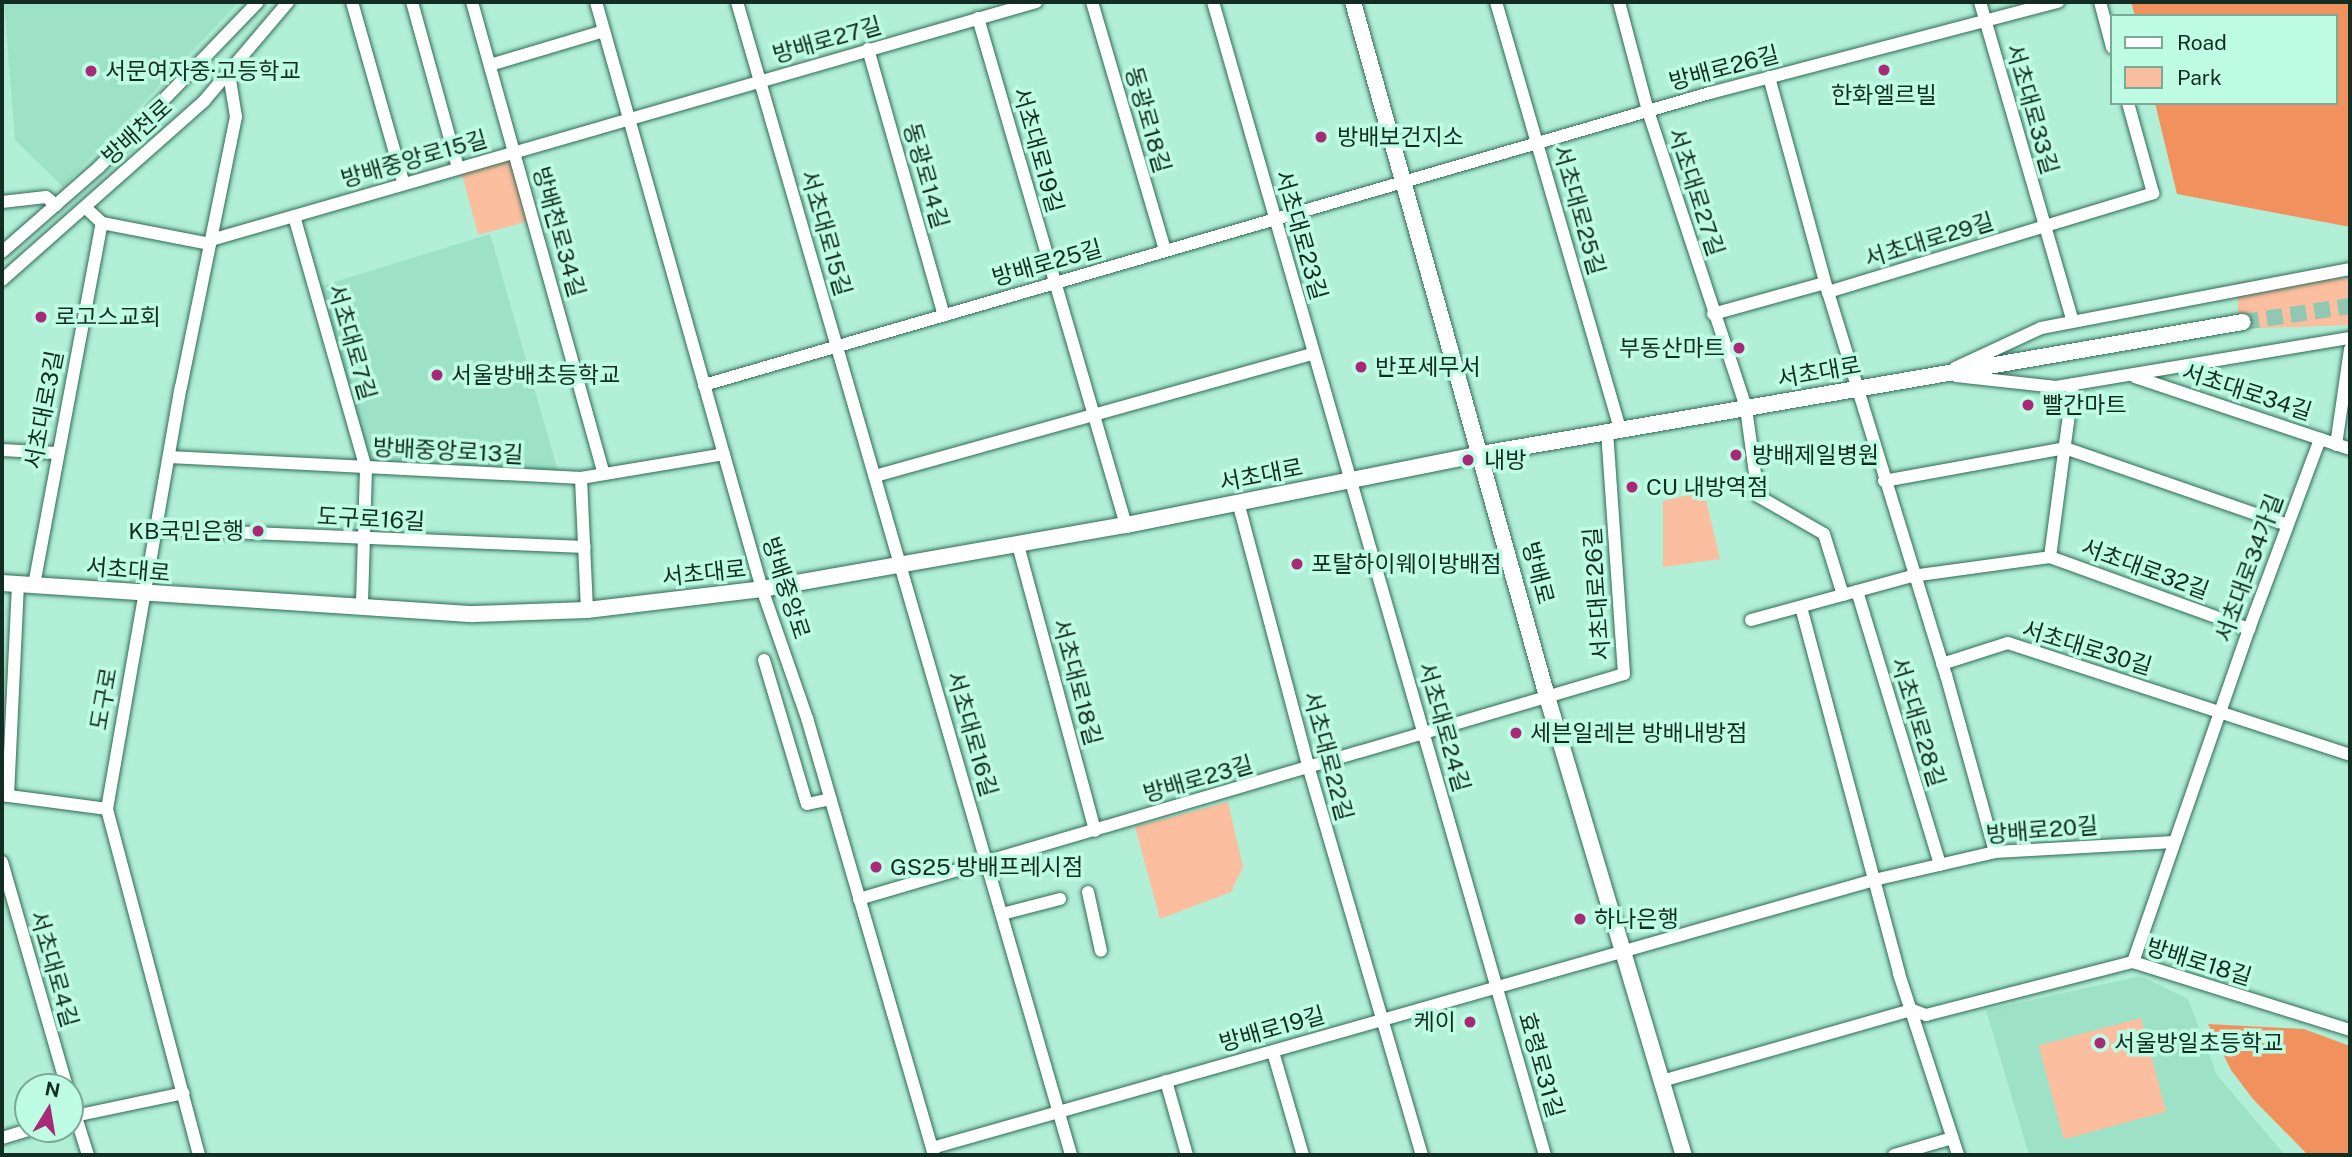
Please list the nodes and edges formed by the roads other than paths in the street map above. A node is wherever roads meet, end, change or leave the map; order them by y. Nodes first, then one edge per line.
1 (258, 2) edge
2 (288, 2) edge
3 (352, 2) edge
4 (412, 2) edge
5 (472, 2) edge
6 (596, 2) edge
7 (737, 2) edge
8 (1036, 2) edge
9 (1092, 2) edge
10 (1213, 2) edge
11 (1353, 2) edge
12 (1496, 2) edge
13 (1619, 2) edge
14 (1980, 2) edge
15 (2058, 2) edge
16 (2100, 2) edge
17 (978, 18) junction
18 (1985, 21) junction
19 (604, 31) junction
20 (2110, 40) edge
21 (868, 50) junction
22 (490, 65) junction
23 (229, 74) junction
24 (1769, 77) junction
25 (760, 80) junction
26 (2129, 105) edge
27 (1648, 111) junction
28 (629, 118) junction
29 (1538, 143) junction
30 (515, 151) junction
31 (458, 168) junction
32 (1402, 183) junction
33 (404, 184) junction
34 (2, 202) edge
35 (56, 205) junction
36 (87, 209) junction
37 (294, 216) junction
38 (1274, 218) junction
39 (102, 223) junction
40 (2043, 228) junction
41 (211, 242) junction
42 (1165, 250) junction
43 (2, 252) edge
44 (2347, 270) edge
45 (2, 280) edge
46 (1054, 282) junction
47 (1826, 288) junction
48 (1713, 314) junction
49 (944, 315) junction
50 (2244, 321) tunnel mouth
51 (2073, 322) junction
52 (2350, 338) edge
53 (836, 346) junction
54 (2350, 349) edge
55 (1313, 354) junction
56 (1942, 374) junction
57 (2131, 376) junction
58 (2073, 384) junction
59 (704, 386) junction
60 (1857, 388) junction
61 (1746, 408) junction
62 (1093, 414) junction
63 (1614, 431) junction
64 (2320, 439) junction
65 (2336, 445) junction
66 (2065, 448) junction
67 (2350, 449) edge
68 (2, 450) edge
69 (57, 453) junction
70 (724, 454) junction
71 (1481, 454) junction
72 (169, 457) junction
73 (366, 468) junction
74 (604, 474) junction
75 (875, 476) junction
76 (581, 478) junction
77 (1351, 480) junction
78 (1884, 481) junction
79 (1238, 502) junction
80 (2287, 525) junction
81 (1126, 526) junction
82 (156, 529) junction
83 (363, 540) junction
84 (1018, 545) junction
85 (585, 547) junction
86 (2050, 557) junction
87 (902, 565) junction
88 (1912, 576) junction
89 (18, 584) edge
90 (762, 589) junction
91 (1857, 591) junction
92 (1843, 595) junction
93 (144, 596) junction
94 (362, 606) junction
95 (1801, 607) junction
96 (587, 610) junction
97 (1751, 620) dead end
98 (2249, 629) junction
99 (764, 660) dead end
100 (1942, 664) junction
101 (1548, 700) junction
102 (2219, 712) junction
103 (1424, 736) junction
104 (2350, 755) edge
105 (1309, 769) junction
106 (5, 795) edge
107 (831, 799) junction
108 (107, 809) junction
109 (1095, 831) junction
110 (2174, 842) junction
111 (1995, 852) junction
112 (2, 862) edge
113 (987, 862) junction
114 (1940, 865) junction
115 (1874, 880) junction
116 (1088, 892) dead end
117 (859, 899) junction
118 (1059, 899) dead end
119 (1002, 914) junction
120 (1623, 950) junction
121 (1101, 951) dead end
122 (2133, 962) junction
123 (1497, 986) junction
124 (1912, 1010) junction
125 (1382, 1019) junction
126 (2350, 1030) edge
127 (1273, 1052) junction
128 (63, 1073) edge
129 (1166, 1081) junction
130 (1662, 1081) junction
131 (184, 1093) junction
132 (1059, 1112) junction
133 (84, 1114) edge
134 (1952, 1138) junction
135 (933, 1152) edge
136 (199, 1155) edge
137 (1071, 1155) edge
138 (1187, 1155) edge
139 (1303, 1155) edge
140 (1422, 1155) edge
141 (1545, 1155) edge
142 (1684, 1155) edge
143 (1894, 1155) edge
144 (1958, 1155) edge

1 - 35 street
2 - 23 street, 방배천로
3 - 33 street
4 - 31 street
5 - 22 street, 방배천로34길
6 - 19 street, 방배중앙로
7 - 25 street, 서초대로15길
8 - 17 street, 방배로27길
9 - 42 street, 동광로18길
10 - 38 street, 서초대로23길
11 - 32 main road, 방배로
12 - 29 street, 서초대로25길
13 - 27 street, 서초대로27길
14 - 18 street, 서초대로33길
15 - 18 street, 방배로26길
16 - 20 street
17 - 21 street, 방배로27길
17 - 46 street, 서초대로19길
18 - 24 street, 방배로26길
18 - 40 street, 서초대로33길
19 - 22 street
19 - 28 street, 방배중앙로
21 - 25 street, 방배로27길
21 - 49 street, 동광로14길
22 - 30 street, 방배천로34길
23 - 36 street, 방배천로
23 - 41 street, 도구로
24 - 27 street, 방배로26길
24 - 47 street
25 - 28 street, 방배로27길
25 - 53 street, 서초대로15길
26 - 40 street
27 - 29 street, 방배로26길
27 - 48 street, 서초대로27길
28 - 30 street, 방배중앙로15길
28 - 59 street, 방배중앙로
29 - 32 street, 방배로26길
29 - 63 street, 서초대로25길
30 - 31 street, 방배중앙로15길
30 - 74 street, 방배천로34길
31 - 33 street, 방배중앙로15길
32 - 38 street, 방배로25길
32 - 71 main road, 방배로
33 - 37 street, 방배중앙로15길
34 - 35 street
35 - 43 street
36 - 39 street
36 - 45 street, 방배천로
37 - 41 street, 방배중앙로15길
37 - 73 street, 서초대로7길
38 - 42 street, 방배로25길
38 - 55 street, 서초대로23길
39 - 41 street
39 - 69 street, 서초대로3길
40 - 47 street, 서초대로29길
40 - 51 street, 서초대로33길
41 - 72 street, 도구로
42 - 46 street, 방배로25길
44 - 51 street, 서초대로
46 - 49 street, 방배로25길
46 - 62 street, 서초대로19길
47 - 48 street
47 - 60 street
48 - 61 street, 서초대로27길
49 - 53 street, 방배로25길
50 - 56 main road, 서초대로
51 - 56 street, 서초대로
52 - 57 street, 서초대로
53 - 59 street, 방배로25길
53 - 75 street, 서초대로15길
54 - 65 street
55 - 62 street
55 - 77 street, 서초대로23길
56 - 58 street, 서초대로
56 - 60 main road, 서초대로
57 - 58 street, 서초대로
57 - 64 street, 서초대로34길
58 - 66 street, 서초대로32길
59 - 70 street, 방배중앙로
60 - 61 main road, 서초대로
60 - 78 street
61 - 63 main road, 서초대로
61 - 92 street
62 - 75 street
62 - 81 street, 서초대로19길
63 - 71 main road, 서초대로
63 - 101 street, 서초대로26길
64 - 65 street, 서초대로34길
64 - 80 street, 서초대로34가길
65 - 67 street, 서초대로34길
66 - 78 street
66 - 80 street
66 - 86 street, 서초대로32길
68 - 69 street
69 - 89 street, 서초대로3길
70 - 74 street, 방배중앙로13길
70 - 90 street, 방배중앙로
71 - 77 main road, 서초대로
71 - 101 main road, 방배로
72 - 73 street, 방배중앙로13길
72 - 82 street, 도구로
73 - 76 street, 방배중앙로13길
73 - 83 street, 서초대로7길
74 - 76 street, 방배중앙로13길
75 - 87 street, 서초대로15길
76 - 85 street
77 - 79 main road, 서초대로
77 - 103 street, 서초대로24길
78 - 88 street
79 - 81 main road, 서초대로
79 - 105 street, 서초대로22길
80 - 98 street, 서초대로34가길
81 - 84 main road, 서초대로
82 - 83 street, 도구로16길
82 - 93 street, 도구로
83 - 85 street, 도구로16길
83 - 94 street, 서초대로7길
84 - 87 main road, 서초대로
84 - 109 street, 서초대로18길
85 - 96 street
86 - 88 street
86 - 98 street, 서초대로32길
87 - 90 main road, 서초대로
87 - 113 street, 서초대로16길
88 - 91 street
88 - 100 street
89 - 93 main road, 서초대로
89 - 106 street
90 - 96 main road, 서초대로
90 - 107 street, 방배중앙로
91 - 92 street
91 - 114 street, 서초대로28길
92 - 95 street
93 - 94 main road, 서초대로
93 - 108 street, 도구로
94 - 96 main road, 서초대로
95 - 97 street
95 - 115 street
98 - 102 street, 서초대로34가길
99 - 107 street
100 - 102 street, 서초대로30길
100 - 111 street
101 - 103 street, 방배로23길
101 - 120 main road, 방배로
102 - 104 street
102 - 110 street, 서초대로34가길
103 - 105 street, 방배로23길
103 - 123 street, 서초대로24길
105 - 109 street, 방배로23길
105 - 125 street, 서초대로22길
106 - 108 street
107 - 117 street, 방배중앙로
108 - 131 street, 도구로
109 - 113 street, 방배로23길
110 - 111 street, 방배로20길
110 - 122 street, 서초대로34가길
111 - 114 street, 방배로20길
112 - 128 street, 서초대로4길
113 - 117 street, 방배로23길
113 - 119 street, 서초대로16길
114 - 115 street, 방배로20길
115 - 120 street, 방배로20길
115 - 124 street
116 - 121 street
117 - 135 street, 방배중앙로
118 - 119 street
119 - 132 street, 서초대로16길
120 - 123 street, 방배로19길
120 - 130 main road, 방배로
122 - 124 street, 방배로18길
122 - 126 street, 방배로18길
123 - 125 street, 방배로19길
123 - 141 street, 효령로31길
124 - 130 street, 방배로18길
124 - 134 street
125 - 127 street, 방배로19길
125 - 140 street, 서초대로22길
127 - 129 street, 방배로19길
127 - 139 street
129 - 132 street, 방배로19길
129 - 138 street
130 - 142 main road, 방배로
131 - 133 street
131 - 136 street, 도구로
132 - 135 street, 방배로19길
132 - 137 street, 서초대로16길
134 - 143 street
134 - 144 street

